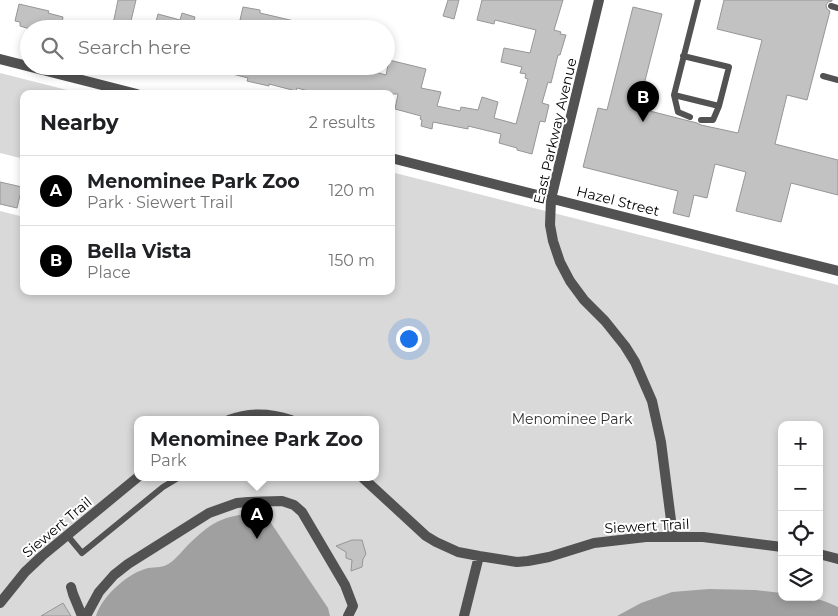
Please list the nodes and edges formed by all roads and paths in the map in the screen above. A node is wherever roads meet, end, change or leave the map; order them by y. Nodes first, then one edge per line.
1 (599, 0) edge
2 (698, 0) edge
3 (831, 6) dead end
4 (838, 8) edge
5 (684, 56) junction
6 (0, 59) edge
7 (20, 64) edge
8 (63, 75) edge
9 (823, 76) dead end
10 (838, 80) edge
11 (121, 90) edge
12 (674, 95) junction
13 (719, 106) junction
14 (690, 117) dead end
15 (701, 120) dead end
16 (395, 159) edge
17 (551, 199) junction
18 (838, 271) edge
19 (244, 416) edge
20 (280, 416) edge
21 (134, 481) edge
22 (173, 481) edge
23 (366, 481) edge
24 (67, 536) junction
25 (673, 536) junction
26 (778, 546) edge
27 (823, 555) edge
28 (479, 556) junction
29 (838, 559) edge
30 (71, 587) dead end
31 (0, 603) edge
32 (82, 616) edge
33 (86, 616) edge
34 (348, 616) edge
35 (464, 616) edge

1 - 17 street, East Parkway Avenue
2 - 5 lane
3 - 4 lane
5 - 12 lane
5 - 13 lane
6 - 7 street
8 - 11 street
9 - 10 lane
12 - 13 lane
12 - 14 lane
13 - 15 lane
16 - 17 street, Hazel Street
17 - 18 street, Hazel Street
17 - 25 street, East Parkway Avenue
19 - 20 street
21 - 24 street, Siewert Trail
22 - 24 lane
23 - 28 street, Siewert Trail
24 - 31 street, Siewert Trail
25 - 26 street, Siewert Trail
25 - 28 street, Siewert Trail
27 - 29 street
28 - 35 street
30 - 32 street
33 - 34 street

